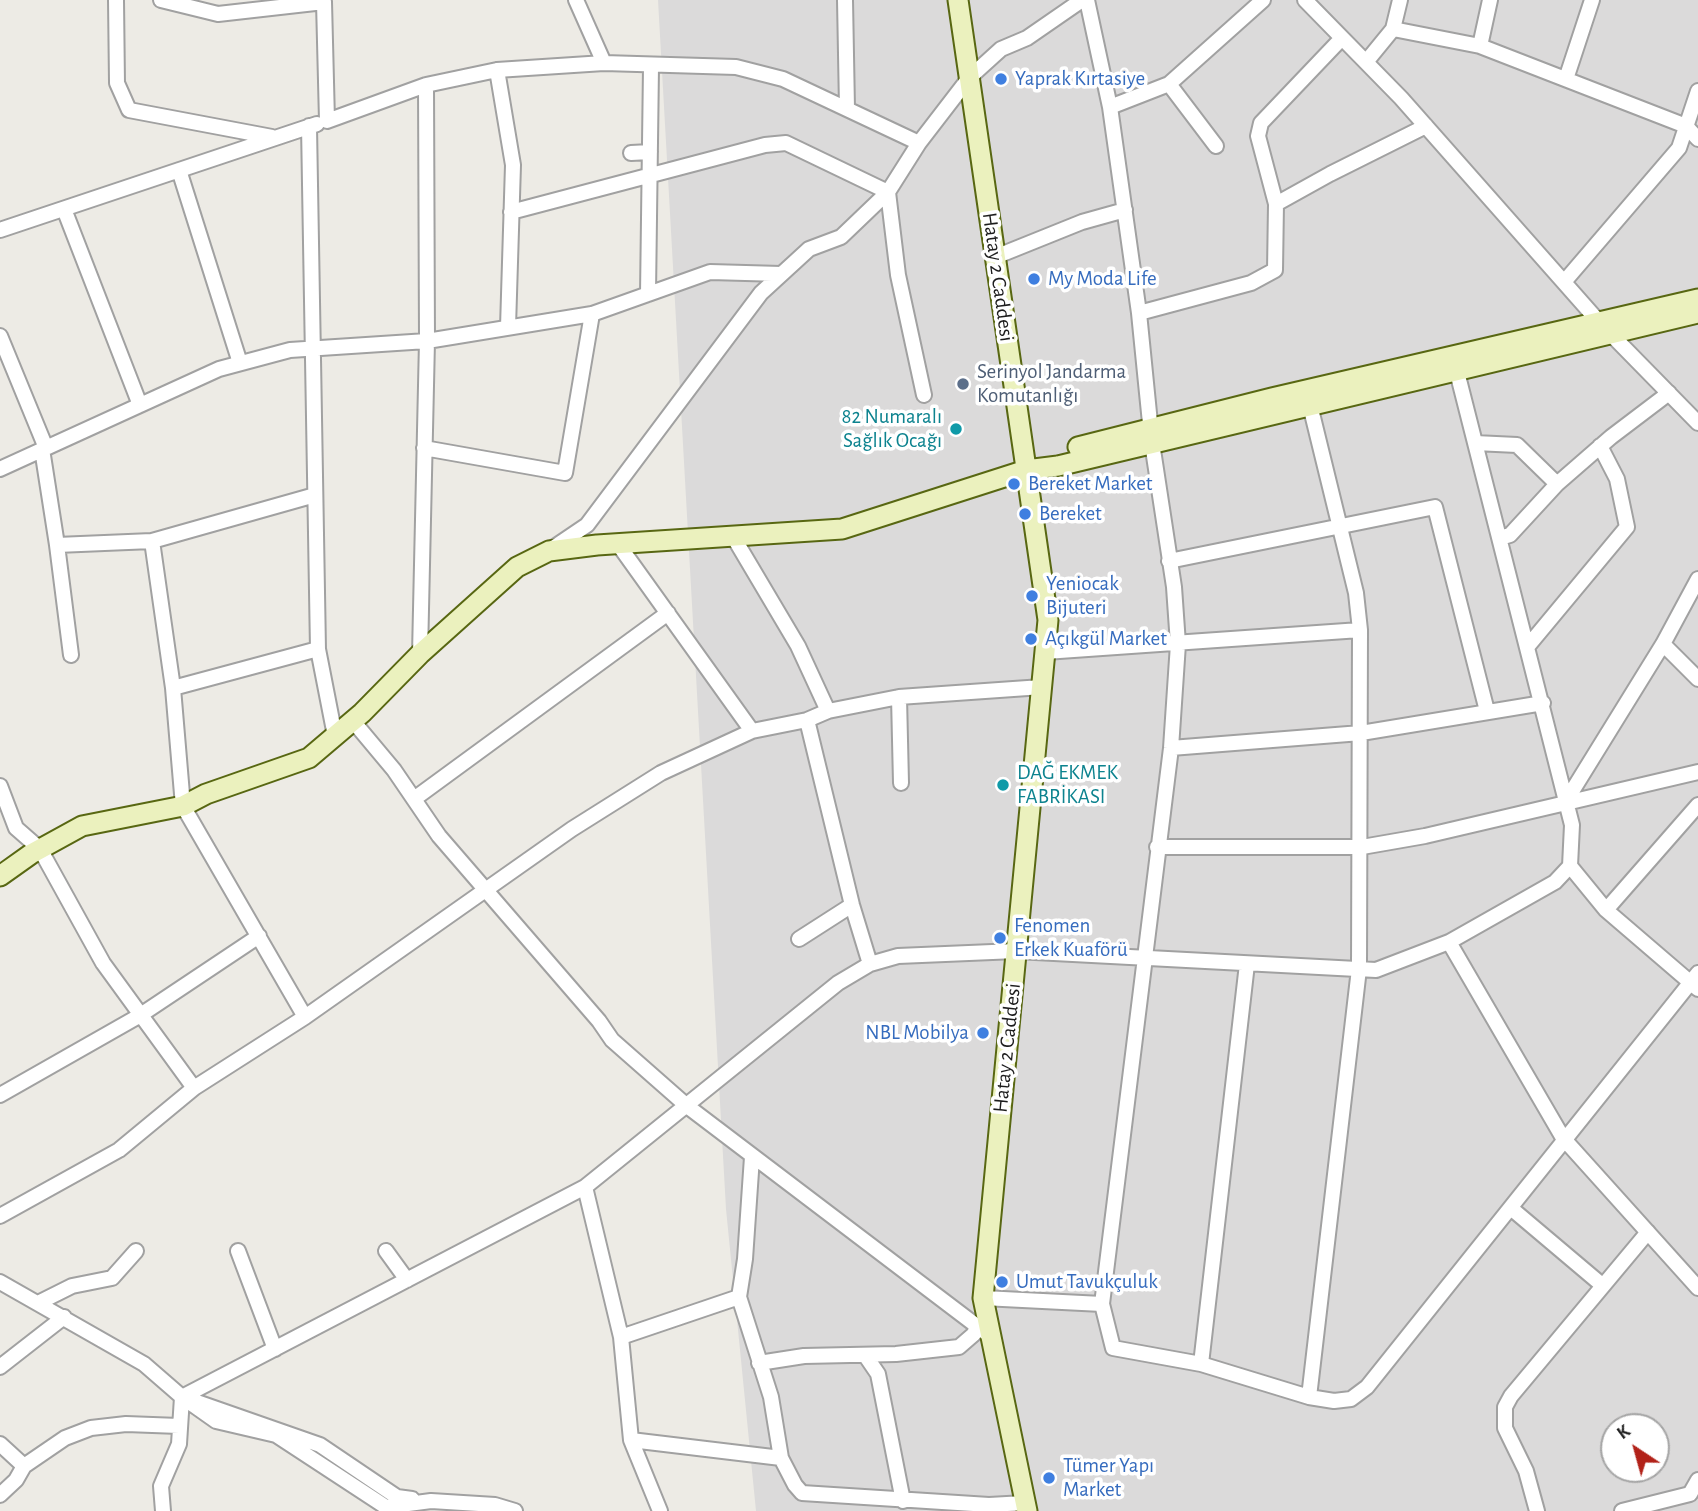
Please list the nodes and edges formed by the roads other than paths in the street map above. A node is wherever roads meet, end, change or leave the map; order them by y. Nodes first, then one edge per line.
1 (116, 0) edge
2 (161, 0) edge
3 (576, 0) edge
4 (845, 0) edge
5 (958, 0) edge
6 (1082, 0) edge
7 (1087, 0) edge
8 (1263, 0) edge
9 (1305, 0) edge
10 (1400, 0) edge
11 (1490, 0) edge
12 (1592, 0) edge
13 (326, 1) edge
14 (1393, 29) junction
15 (1342, 38) junction
16 (1480, 46) junction
17 (1366, 61) junction
18 (604, 63) junction
19 (651, 66) junction
20 (497, 70) junction
21 (969, 78) junction
22 (1566, 79) junction
23 (1169, 84) junction
24 (426, 85) junction
25 (1698, 91) edge
26 (1110, 107) junction
27 (847, 108) junction
28 (327, 121) junction
29 (309, 126) junction
30 (1426, 126) junction
31 (1686, 126) junction
32 (273, 138) junction
33 (1698, 139) edge
34 (919, 143) junction
35 (1216, 146) dead end
36 (650, 152) junction
37 (631, 153) dead end
38 (179, 170) junction
39 (650, 177) junction
40 (888, 192) junction
41 (1276, 204) junction
42 (64, 209) junction
43 (1125, 209) junction
44 (511, 212) junction
45 (0, 230) edge
46 (995, 257) junction
47 (781, 274) junction
48 (1564, 282) junction
49 (648, 294) junction
50 (1698, 299) edge
51 (1139, 313) junction
52 (1698, 313) edge
53 (592, 314) junction
54 (508, 327) junction
55 (1606, 328) junction
56 (0, 335) edge
57 (427, 341) junction
58 (313, 349) junction
59 (240, 363) junction
60 (1455, 363) junction
61 (1669, 393) junction
62 (924, 395) dead end
63 (1308, 398) junction
64 (140, 405) junction
65 (1698, 423) edge
66 (1151, 436) junction
67 (1475, 443) junction
68 (1600, 446) junction
69 (424, 448) junction
70 (44, 449) junction
71 (0, 469) edge
72 (1026, 470) junction
73 (1557, 484) junction
74 (315, 495) junction
75 (1339, 525) junction
76 (734, 538) junction
77 (1500, 538) junction
78 (152, 541) junction
79 (618, 544) junction
80 (57, 545) junction
81 (549, 551) junction
82 (1169, 561) junction
83 (1698, 579) edge
84 (668, 613) junction
85 (1360, 630) junction
86 (1178, 644) junction
87 (1663, 645) junction
88 (1528, 646) junction
89 (318, 649) junction
90 (1045, 652) junction
91 (420, 654) junction
92 (71, 655) dead end
93 (1698, 679) edge
94 (1042, 687) junction
95 (173, 688) junction
96 (899, 697) junction
97 (1543, 703) junction
98 (828, 710) junction
99 (1487, 711) junction
100 (807, 720) junction
101 (353, 721) junction
102 (752, 731) junction
103 (1361, 733) junction
104 (335, 736) junction
105 (1171, 748) junction
106 (1698, 772) edge
107 (901, 783) dead end
108 (0, 786) edge
109 (414, 799) junction
110 (1566, 801) junction
111 (1698, 805) edge
112 (183, 806) junction
113 (1157, 847) junction
114 (1362, 847) junction
115 (40, 849) junction
116 (1570, 866) junction
117 (0, 876) edge
118 (486, 891) junction
119 (852, 905) junction
120 (1606, 910) junction
121 (259, 936) junction
122 (799, 939) dead end
123 (1449, 942) junction
124 (1016, 951) junction
125 (1143, 958) junction
126 (870, 964) junction
127 (1247, 964) junction
128 (1359, 969) junction
129 (1695, 981) edge
130 (139, 1016) junction
131 (305, 1017) junction
132 (194, 1088) junction
133 (0, 1095) edge
134 (687, 1106) junction
135 (1563, 1138) junction
136 (752, 1157) junction
137 (585, 1187) junction
138 (1512, 1209) junction
139 (0, 1216) edge
140 (1648, 1232) junction
141 (136, 1251) dead end
142 (238, 1251) dead end
143 (386, 1251) dead end
144 (407, 1280) junction
145 (0, 1282) edge
146 (1602, 1285) junction
147 (1698, 1288) edge
148 (739, 1297) junction
149 (982, 1298) junction
150 (40, 1303) junction
151 (1102, 1304) junction
152 (64, 1317) junction
153 (984, 1331) junction
154 (621, 1337) junction
155 (275, 1349) junction
156 (864, 1355) junction
157 (759, 1363) junction
158 (1201, 1364) junction
159 (0, 1367) edge
160 (1309, 1396) junction
161 (182, 1397) junction
162 (179, 1426) junction
163 (631, 1440) junction
164 (0, 1444) edge
165 (781, 1458) junction
166 (24, 1466) junction
167 (1698, 1480) edge
168 (0, 1495) edge
169 (903, 1501) junction
170 (1026, 1507) edge
171 (163, 1511) edge
172 (518, 1511) edge
173 (660, 1511) edge
174 (1537, 1511) edge
175 (1622, 1511) edge

1 - 32 street
2 - 13 street
3 - 18 street
4 - 27 street
5 - 21 street, Hatay 2 Caddesi
6 - 21 street
7 - 26 street
8 - 23 street
9 - 15 street
10 - 14 street
11 - 16 street
12 - 22 street
13 - 28 street
14 - 16 street
14 - 17 street
15 - 17 street
15 - 41 street
16 - 22 street
17 - 30 street
18 - 19 street
18 - 20 street
19 - 27 street
19 - 36 street
20 - 24 street
20 - 44 street
21 - 34 street
21 - 46 street, Hatay 2 Caddesi
22 - 31 street
23 - 26 street
23 - 35 street
24 - 28 street
24 - 57 street
25 - 31 street
26 - 43 street
27 - 34 street
28 - 29 street
29 - 32 street
29 - 58 street
30 - 41 street
30 - 48 street
31 - 33 street
31 - 48 street
32 - 38 street
34 - 40 street
36 - 37 street
36 - 39 street
38 - 42 street
38 - 59 street
39 - 40 street
39 - 44 street
39 - 49 street
40 - 47 street
40 - 62 street
41 - 51 street
42 - 45 street
42 - 64 street
43 - 46 street
43 - 51 street
44 - 54 street
46 - 72 street, Hatay 2 Caddesi
47 - 49 street
47 - 81 street
48 - 55 street
49 - 53 street
50 - 55 street
51 - 66 street
52 - 55 street
53 - 54 street
53 - 69 street
54 - 57 street
55 - 60 street
55 - 61 street
56 - 70 street
57 - 58 street
57 - 69 street
58 - 59 street
58 - 74 street
59 - 64 street
60 - 63 street
60 - 67 street
61 - 65 street
61 - 68 street
63 - 66 street
63 - 75 street
64 - 70 street
66 - 72 street
66 - 82 street
67 - 73 street
67 - 77 street
68 - 73 street
68 - 88 street
69 - 91 street
70 - 71 street
70 - 80 street
72 - 76 street
72 - 90 street, Hatay 2 Caddesi
73 - 77 street
74 - 78 street
74 - 89 street
75 - 82 street
75 - 85 street
75 - 99 street
76 - 79 street
76 - 98 street
77 - 88 street
78 - 80 street
78 - 95 street
79 - 81 street
79 - 84 street
80 - 92 street
81 - 91 street
82 - 86 street
83 - 87 street
84 - 102 street
84 - 109 street
85 - 86 street
85 - 103 street
86 - 90 street
86 - 105 street
87 - 93 street
87 - 110 street
88 - 97 street
89 - 95 street
89 - 104 street
90 - 94 street, Hatay 2 Caddesi
91 - 101 street
94 - 96 street
94 - 124 street, Hatay 2 Caddesi
95 - 112 street
96 - 98 street
96 - 107 street
97 - 99 street
97 - 110 street
98 - 100 street
99 - 103 street
100 - 102 street
100 - 119 street
101 - 104 street
101 - 109 street
102 - 118 street
103 - 105 street
103 - 114 street
104 - 112 street
105 - 113 street
106 - 110 street
108 - 115 street
109 - 118 street
110 - 114 street
110 - 116 street
111 - 120 street
112 - 115 street
112 - 121 street
113 - 114 street
113 - 125 street
114 - 128 street
115 - 117 street
115 - 130 street
116 - 120 street
116 - 123 street
118 - 131 street
118 - 134 street
119 - 122 street
119 - 126 street
120 - 129 street
121 - 130 street
121 - 131 street
123 - 128 street
123 - 135 street
124 - 125 street
124 - 126 street
124 - 149 street, Hatay 2 Caddesi
125 - 127 street
125 - 151 street
126 - 134 street
127 - 128 street
127 - 158 street
128 - 160 street
129 - 135 street
130 - 132 street
130 - 133 street
131 - 132 street
132 - 139 street
134 - 136 street
134 - 137 street
135 - 138 street
135 - 140 street
136 - 148 street
136 - 153 street
137 - 144 street
137 - 154 street
138 - 146 street
138 - 160 street
140 - 146 street
140 - 147 street
141 - 150 street
142 - 155 street
143 - 144 street
144 - 155 street
145 - 150 street
146 - 174 street
148 - 154 street
148 - 157 street
149 - 151 street
149 - 153 street, Hatay 2 Caddesi
150 - 152 street
151 - 158 street
152 - 159 street
152 - 161 street
153 - 156 street
153 - 170 street, Hatay 2 Caddesi
154 - 163 street
155 - 161 street
156 - 157 street
156 - 169 street
157 - 165 street
158 - 160 street
161 - 162 street
161 - 172 street
162 - 166 street
162 - 171 street
163 - 165 street
163 - 173 street
164 - 166 street
165 - 169 street
166 - 168 street
167 - 175 street
169 - 170 street

